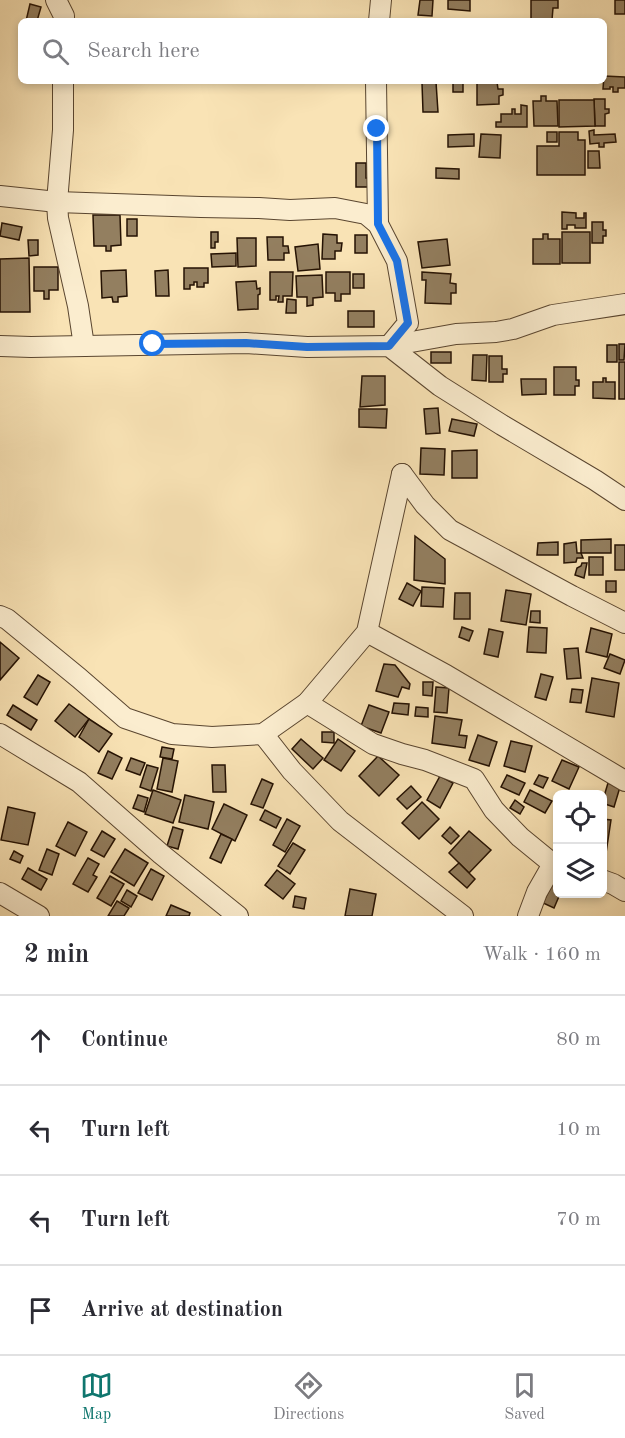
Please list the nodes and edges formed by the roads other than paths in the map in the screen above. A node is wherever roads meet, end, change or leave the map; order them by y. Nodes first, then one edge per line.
1 (56, 0) edge
2 (381, 0) edge
3 (64, 18) edge
4 (379, 18) edge
5 (63, 84) edge
6 (376, 84) edge
7 (0, 196) edge
8 (57, 202) junction
9 (378, 224) junction
10 (625, 304) edge
11 (0, 346) edge
12 (84, 346) junction
13 (389, 346) junction
14 (625, 500) edge
15 (0, 616) edge
16 (625, 623) edge
17 (367, 632) junction
18 (307, 703) junction
19 (0, 734) edge
20 (263, 734) junction
21 (625, 781) edge
22 (553, 863) edge
23 (553, 868) edge
24 (607, 882) edge
25 (625, 891) edge
26 (0, 892) edge
27 (39, 916) edge
28 (238, 916) edge
29 (463, 916) edge
30 (528, 916) edge

1 - 3 street
2 - 4 street
5 - 8 street
6 - 9 street
7 - 8 street
8 - 9 street
8 - 12 street
9 - 13 street
10 - 13 street
11 - 12 street
12 - 13 street
13 - 14 street
15 - 20 street
16 - 17 street
17 - 18 street
17 - 21 street
18 - 20 street
18 - 22 street
19 - 28 street
20 - 29 street
23 - 30 street
24 - 25 street
26 - 27 street

